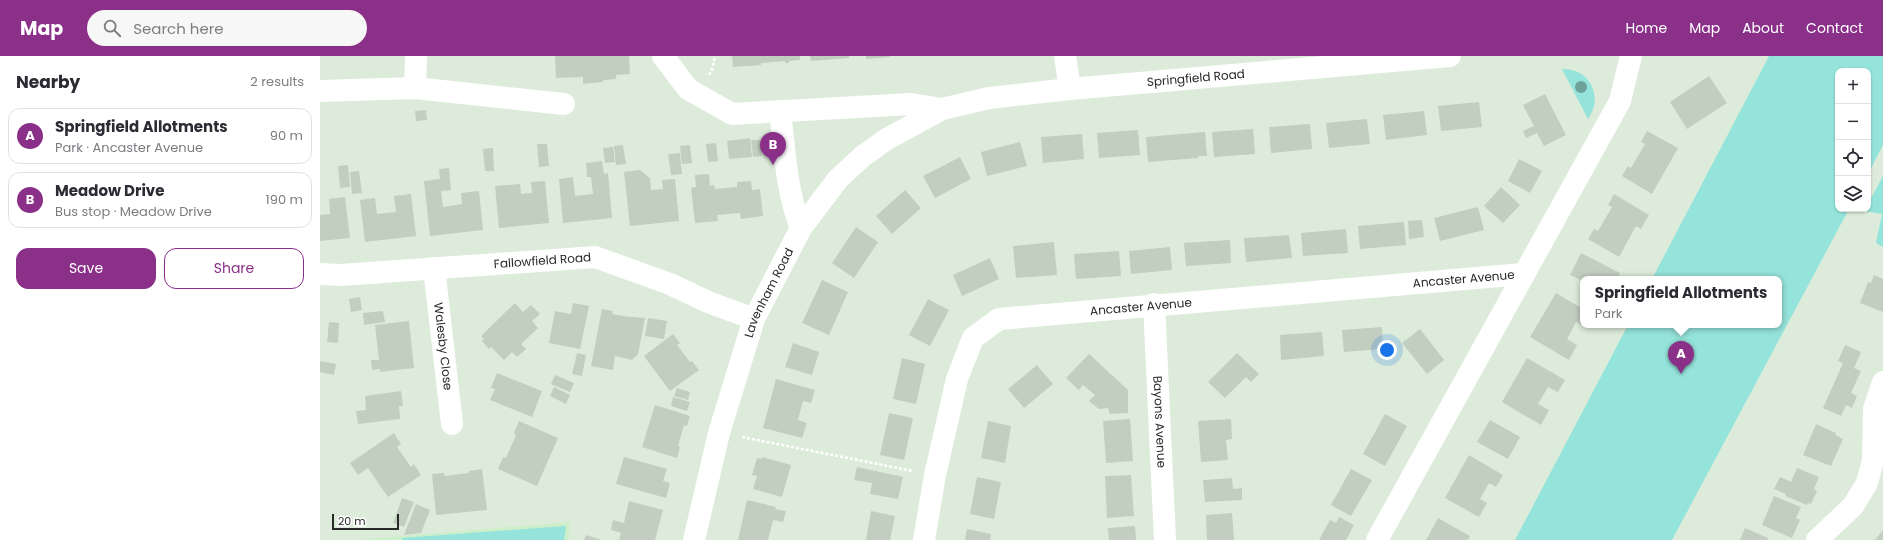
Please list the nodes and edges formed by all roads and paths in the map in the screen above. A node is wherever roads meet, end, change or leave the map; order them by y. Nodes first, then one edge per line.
1 (416, 56) edge
2 (663, 56) edge
3 (1065, 56) edge
4 (1450, 56) edge
5 (1631, 56) edge
6 (415, 88) junction
7 (1070, 89) junction
8 (320, 91) edge
9 (564, 104) dead end
10 (942, 109) junction
11 (780, 112) junction
12 (801, 228) junction
13 (434, 268) junction
14 (320, 274) edge
15 (1523, 274) junction
16 (1154, 304) junction
17 (754, 319) junction
18 (1883, 382) edge
19 (452, 424) dead end
20 (719, 433) junction
21 (935, 475) junction
22 (694, 540) edge
23 (924, 540) edge
24 (1165, 540) edge
25 (1377, 540) edge
26 (1817, 540) edge

1 - 6 street
2 - 11 street
3 - 7 street
4 - 7 street, Springfield Road
5 - 15 street, Ancaster Avenue
6 - 8 street
6 - 9 street
7 - 10 street, Springfield Road
10 - 11 street
10 - 12 street, Lavenham Road
11 - 12 street
12 - 17 street, Lavenham Road
13 - 14 street, Fallowfield Road
13 - 17 street, Fallowfield Road
13 - 19 street, Walesby Close
15 - 16 street, Ancaster Avenue
15 - 25 street, Ancaster Avenue
16 - 21 street, Ancaster Avenue
16 - 24 street, Bayons Avenue
17 - 20 street, Lavenham Road
18 - 26 street
20 - 21 path
20 - 22 street, Lavenham Road
21 - 23 street, Ancaster Avenue

